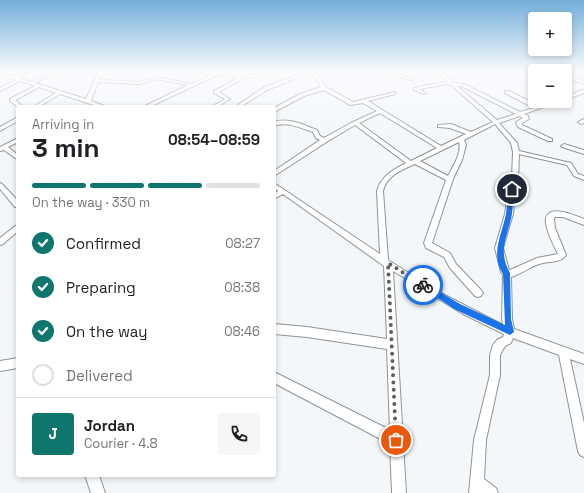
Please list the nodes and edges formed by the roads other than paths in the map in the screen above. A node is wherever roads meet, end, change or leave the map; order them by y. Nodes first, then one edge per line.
1 (23, 94) edge
2 (57, 94) edge
3 (66, 94) edge
4 (93, 94) edge
5 (173, 94) edge
6 (219, 94) edge
7 (257, 94) edge
8 (305, 94) edge
9 (334, 94) edge
10 (389, 94) edge
11 (463, 94) edge
12 (480, 94) edge
13 (511, 94) edge
14 (364, 101) junction
15 (90, 102) junction
16 (528, 102) edge
17 (18, 105) edge
18 (38, 105) edge
19 (85, 105) edge
20 (99, 105) edge
21 (149, 105) edge
22 (217, 105) edge
23 (239, 105) edge
24 (539, 108) edge
25 (276, 109) edge
26 (381, 111) junction
27 (520, 114) junction
28 (16, 120) edge
29 (496, 122) junction
30 (356, 123) junction
31 (276, 124) edge
32 (440, 126) dead end
33 (0, 129) edge
34 (470, 134) junction
35 (461, 139) junction
36 (324, 140) junction
37 (550, 140) dead end
38 (16, 141) edge
39 (564, 146) dead end
40 (2, 148) edge
41 (440, 148) junction
42 (516, 152) junction
43 (584, 152) edge
44 (16, 157) edge
45 (412, 162) junction
46 (276, 173) edge
47 (584, 178) edge
48 (450, 179) junction
49 (0, 185) edge
50 (276, 186) edge
51 (283, 191) junction
52 (276, 196) edge
53 (16, 203) edge
54 (584, 222) edge
55 (16, 229) edge
56 (0, 242) edge
57 (386, 262) junction
58 (507, 273) junction
59 (478, 293) dead end
60 (276, 330) edge
61 (510, 332) junction
62 (391, 345) junction
63 (563, 351) junction
64 (584, 359) edge
65 (16, 363) edge
66 (0, 366) edge
67 (276, 378) edge
68 (396, 440) junction
69 (584, 451) edge
70 (93, 477) edge
71 (476, 487) edge
72 (98, 493) edge
73 (399, 493) edge
74 (491, 493) edge

1 - 17 street
2 - 18 street
3 - 15 street
4 - 15 street
5 - 21 street
6 - 22 street
7 - 23 street
8 - 25 street
9 - 14 street
10 - 14 street
11 - 29 street
12 - 27 street
13 - 16 street
14 - 26 street
15 - 19 street
15 - 20 street
24 - 27 street
26 - 30 street
26 - 41 street
27 - 29 street
27 - 37 street
28 - 33 street
29 - 34 street
29 - 42 street
30 - 36 street
30 - 45 street
31 - 36 street
32 - 34 street
34 - 35 street
35 - 41 street
35 - 48 street
36 - 46 street
38 - 40 street
39 - 43 street
40 - 44 street
41 - 45 street
42 - 47 street
42 - 58 street
45 - 48 street
45 - 57 street
48 - 59 street
49 - 53 street
50 - 51 street
51 - 52 street
51 - 57 street
54 - 58 street
55 - 56 street
57 - 61 street
57 - 62 street
58 - 61 street
60 - 62 street
61 - 63 street
61 - 71 street
62 - 68 street
63 - 64 street
63 - 69 street
65 - 66 street
67 - 68 street
68 - 73 street
70 - 72 street
71 - 74 street

